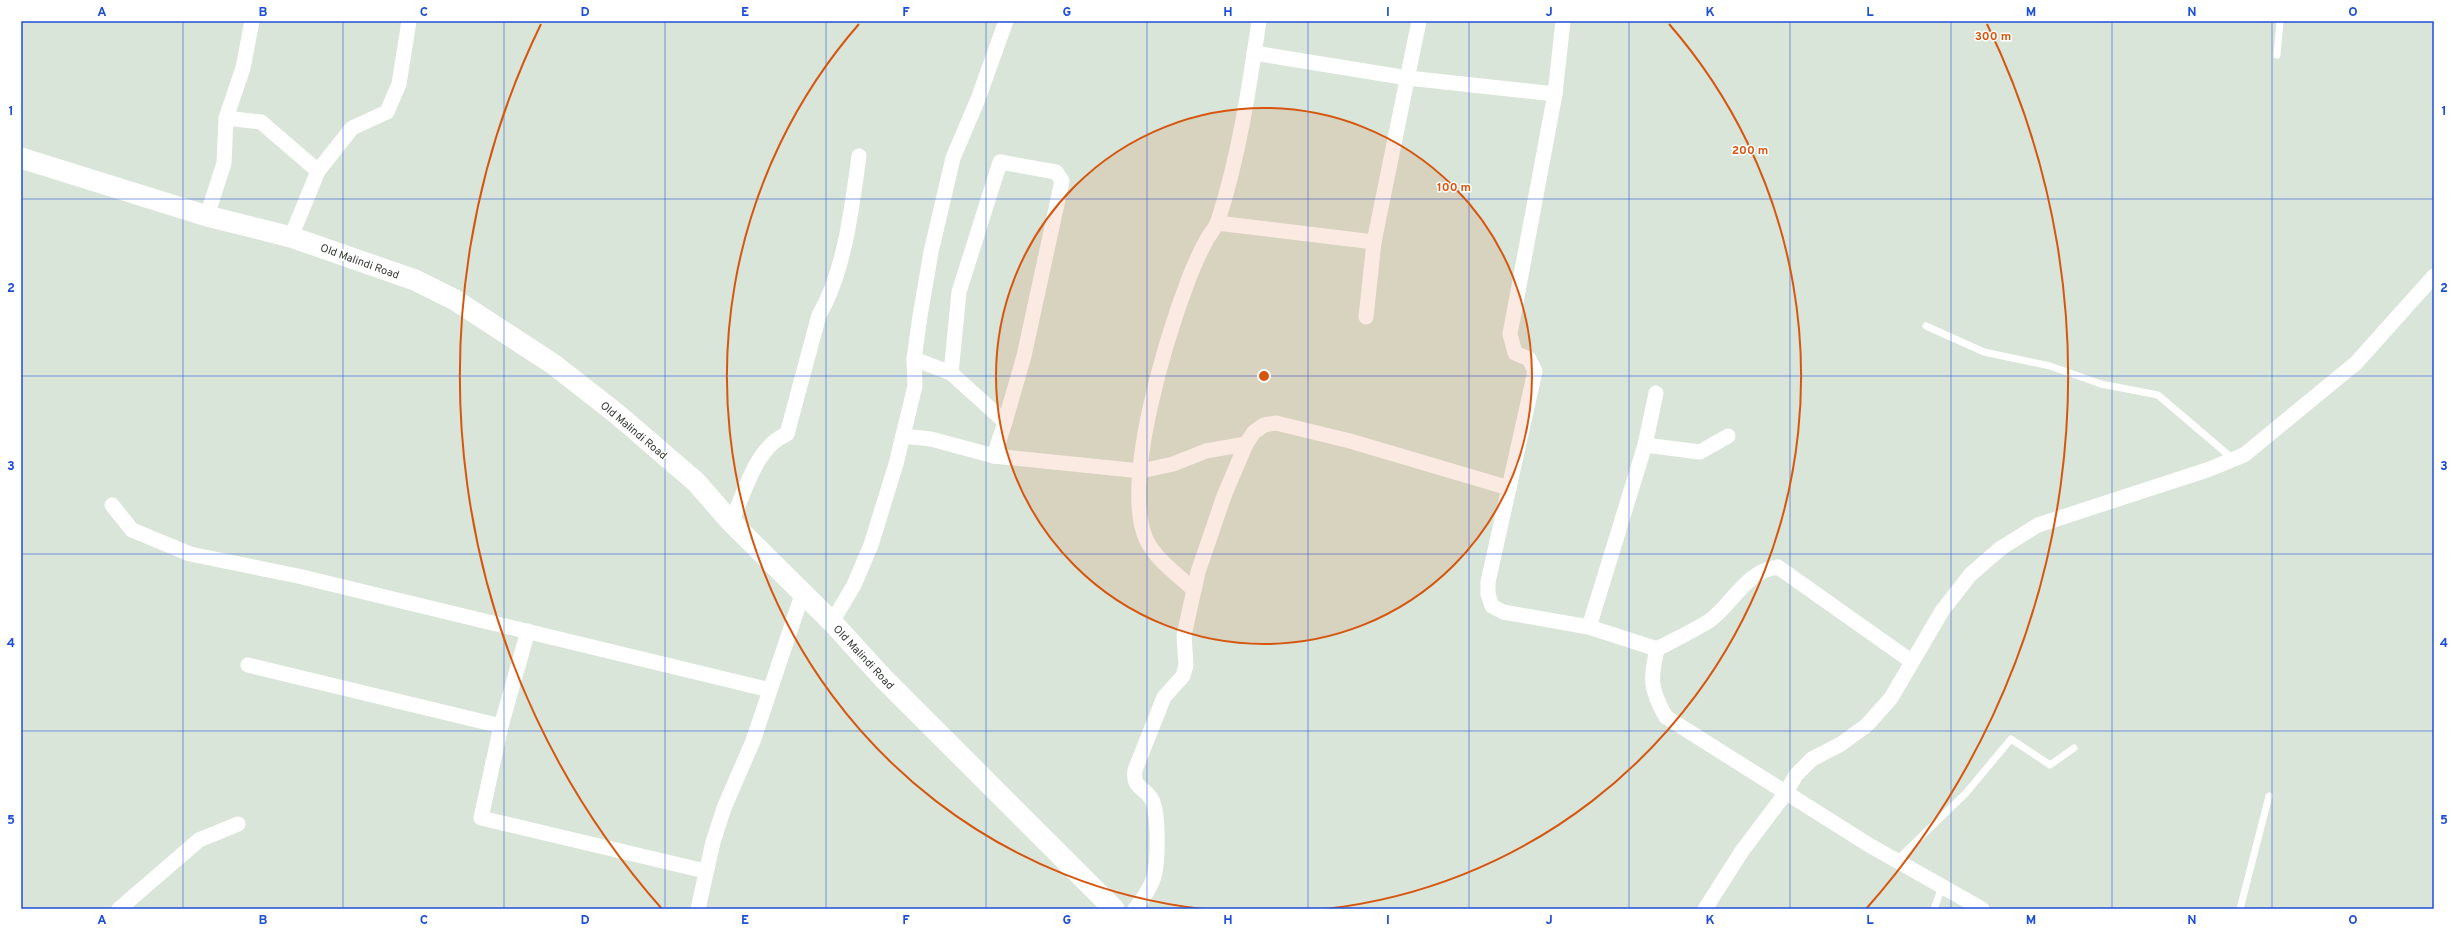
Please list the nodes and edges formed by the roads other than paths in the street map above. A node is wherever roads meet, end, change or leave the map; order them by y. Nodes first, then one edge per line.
1 (252, 21) edge
2 (409, 21) edge
3 (1006, 21) edge
4 (1260, 21) edge
5 (1419, 21) edge
6 (1563, 21) edge
7 (2280, 21) edge
8 (1254, 53) junction
9 (2277, 55) dead end
10 (1408, 78) junction
11 (1555, 94) junction
12 (226, 118) junction
13 (859, 156) dead end
14 (21, 158) edge
15 (318, 171) junction
16 (207, 216) junction
17 (1217, 223) junction
18 (291, 236) junction
19 (1374, 242) junction
20 (2434, 276) edge
21 (1366, 318) dead end
22 (1926, 326) dead end
23 (914, 359) junction
24 (951, 373) junction
25 (1656, 393) dead end
26 (1006, 422) junction
27 (903, 436) junction
28 (1728, 436) dead end
29 (1246, 444) junction
30 (1645, 445) junction
31 (994, 456) junction
32 (2234, 459) junction
33 (1141, 471) junction
34 (1509, 488) junction
35 (112, 505) dead end
36 (731, 522) junction
37 (1194, 590) junction
38 (802, 594) junction
39 (832, 622) junction
40 (1589, 628) junction
41 (528, 631) junction
42 (1657, 649) junction
43 (1911, 661) junction
44 (248, 665) dead end
45 (770, 690) junction
46 (501, 726) junction
47 (2074, 748) dead end
48 (1786, 794) junction
49 (2269, 796) dead end
50 (238, 824) dead end
51 (1897, 860) junction
52 (705, 871) junction
53 (1942, 887) junction
54 (119, 909) edge
55 (698, 909) edge
56 (1114, 909) edge
57 (1135, 909) edge
58 (1705, 909) edge
59 (1934, 909) edge
60 (1982, 909) edge
61 (2240, 909) edge

1 - 12 street
2 - 15 street
3 - 23 street
4 - 8 street
5 - 10 street
6 - 11 street
7 - 9 lane
8 - 10 street
8 - 17 street
10 - 11 street
10 - 19 street
11 - 34 street
12 - 15 street
12 - 16 street
13 - 36 street
14 - 16 main road, Old Malindi Road
15 - 18 street
16 - 18 main road, Old Malindi Road
17 - 19 street
17 - 33 street
18 - 36 main road, Old Malindi Road
19 - 21 street
20 - 32 street
22 - 32 lane
23 - 24 street
23 - 27 street
24 - 26 street
24 - 26 street
25 - 30 street
26 - 31 street
27 - 31 street
27 - 39 street
28 - 30 street
29 - 33 street
29 - 34 street
29 - 37 street
30 - 40 street
31 - 33 street
32 - 43 street
33 - 37 street
34 - 40 street
35 - 41 street
36 - 38 main road, Old Malindi Road
37 - 57 street
38 - 39 main road, Old Malindi Road
38 - 45 street
39 - 56 main road, Old Malindi Road
40 - 42 street
41 - 45 street
41 - 46 street
42 - 43 street
42 - 48 street
43 - 48 street
44 - 46 street
45 - 52 street
46 - 52 street
47 - 51 lane
48 - 51 street
48 - 58 street
49 - 61 lane
50 - 54 street
51 - 53 street
52 - 55 street
53 - 59 lane
53 - 60 street

